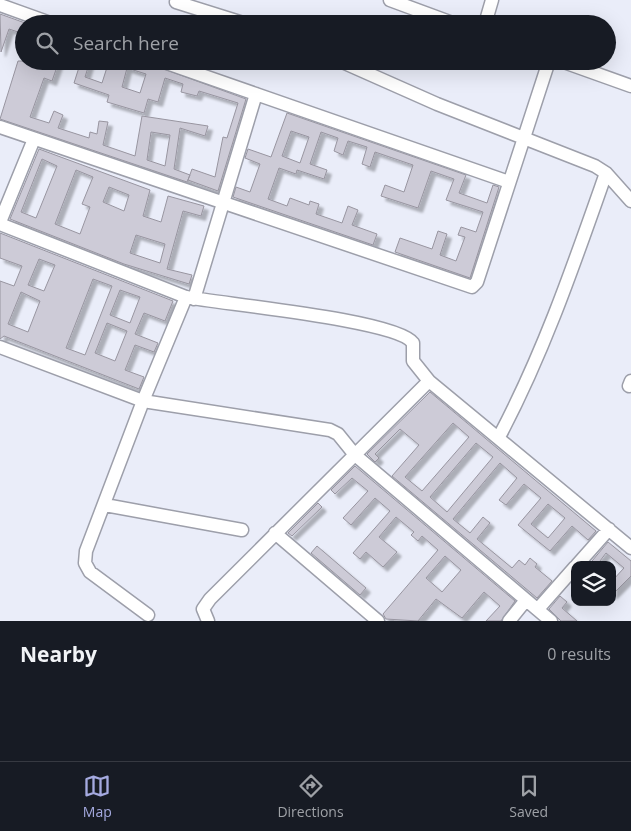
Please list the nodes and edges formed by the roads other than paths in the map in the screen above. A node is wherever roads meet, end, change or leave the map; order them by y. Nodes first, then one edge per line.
1 (390, 0) edge
2 (492, 0) edge
3 (176, 2) dead end
4 (0, 6) edge
5 (26, 15) edge
6 (217, 15) edge
7 (431, 15) edge
8 (488, 15) edge
9 (188, 70) edge
10 (361, 70) edge
11 (546, 70) edge
12 (586, 70) edge
13 (631, 86) edge
14 (256, 94) junction
15 (0, 127) edge
16 (524, 137) junction
17 (34, 139) junction
18 (606, 173) junction
19 (509, 182) junction
20 (631, 201) edge
21 (222, 203) junction
22 (0, 223) edge
23 (190, 298) junction
24 (0, 347) edge
25 (429, 381) junction
26 (143, 401) junction
27 (498, 437) junction
28 (355, 455) junction
29 (104, 505) junction
30 (609, 529) junction
31 (242, 530) dead end
32 (275, 533) junction
33 (631, 548) edge
34 (580, 561) edge
35 (571, 572) edge
36 (526, 600) junction
37 (538, 609) junction
38 (148, 615) dead end
39 (208, 621) edge
40 (378, 621) edge
41 (508, 621) edge
42 (551, 621) edge

1 - 7 street
2 - 8 street
3 - 6 street
4 - 5 street
9 - 14 street
10 - 16 street
11 - 16 street
12 - 13 street
14 - 19 street
14 - 21 street
15 - 17 street
16 - 18 street
16 - 19 street
17 - 21 street
17 - 22 street
18 - 20 street
18 - 27 street
19 - 21 street
21 - 23 street
22 - 23 street
23 - 25 street
23 - 26 street
24 - 26 street
25 - 27 street
25 - 28 street
26 - 28 street
26 - 29 street
27 - 30 street
28 - 32 street
28 - 36 street
29 - 31 street
29 - 38 street
30 - 33 street
30 - 34 street
32 - 39 street
32 - 40 street
35 - 37 street
36 - 37 street
36 - 41 street
37 - 42 street

